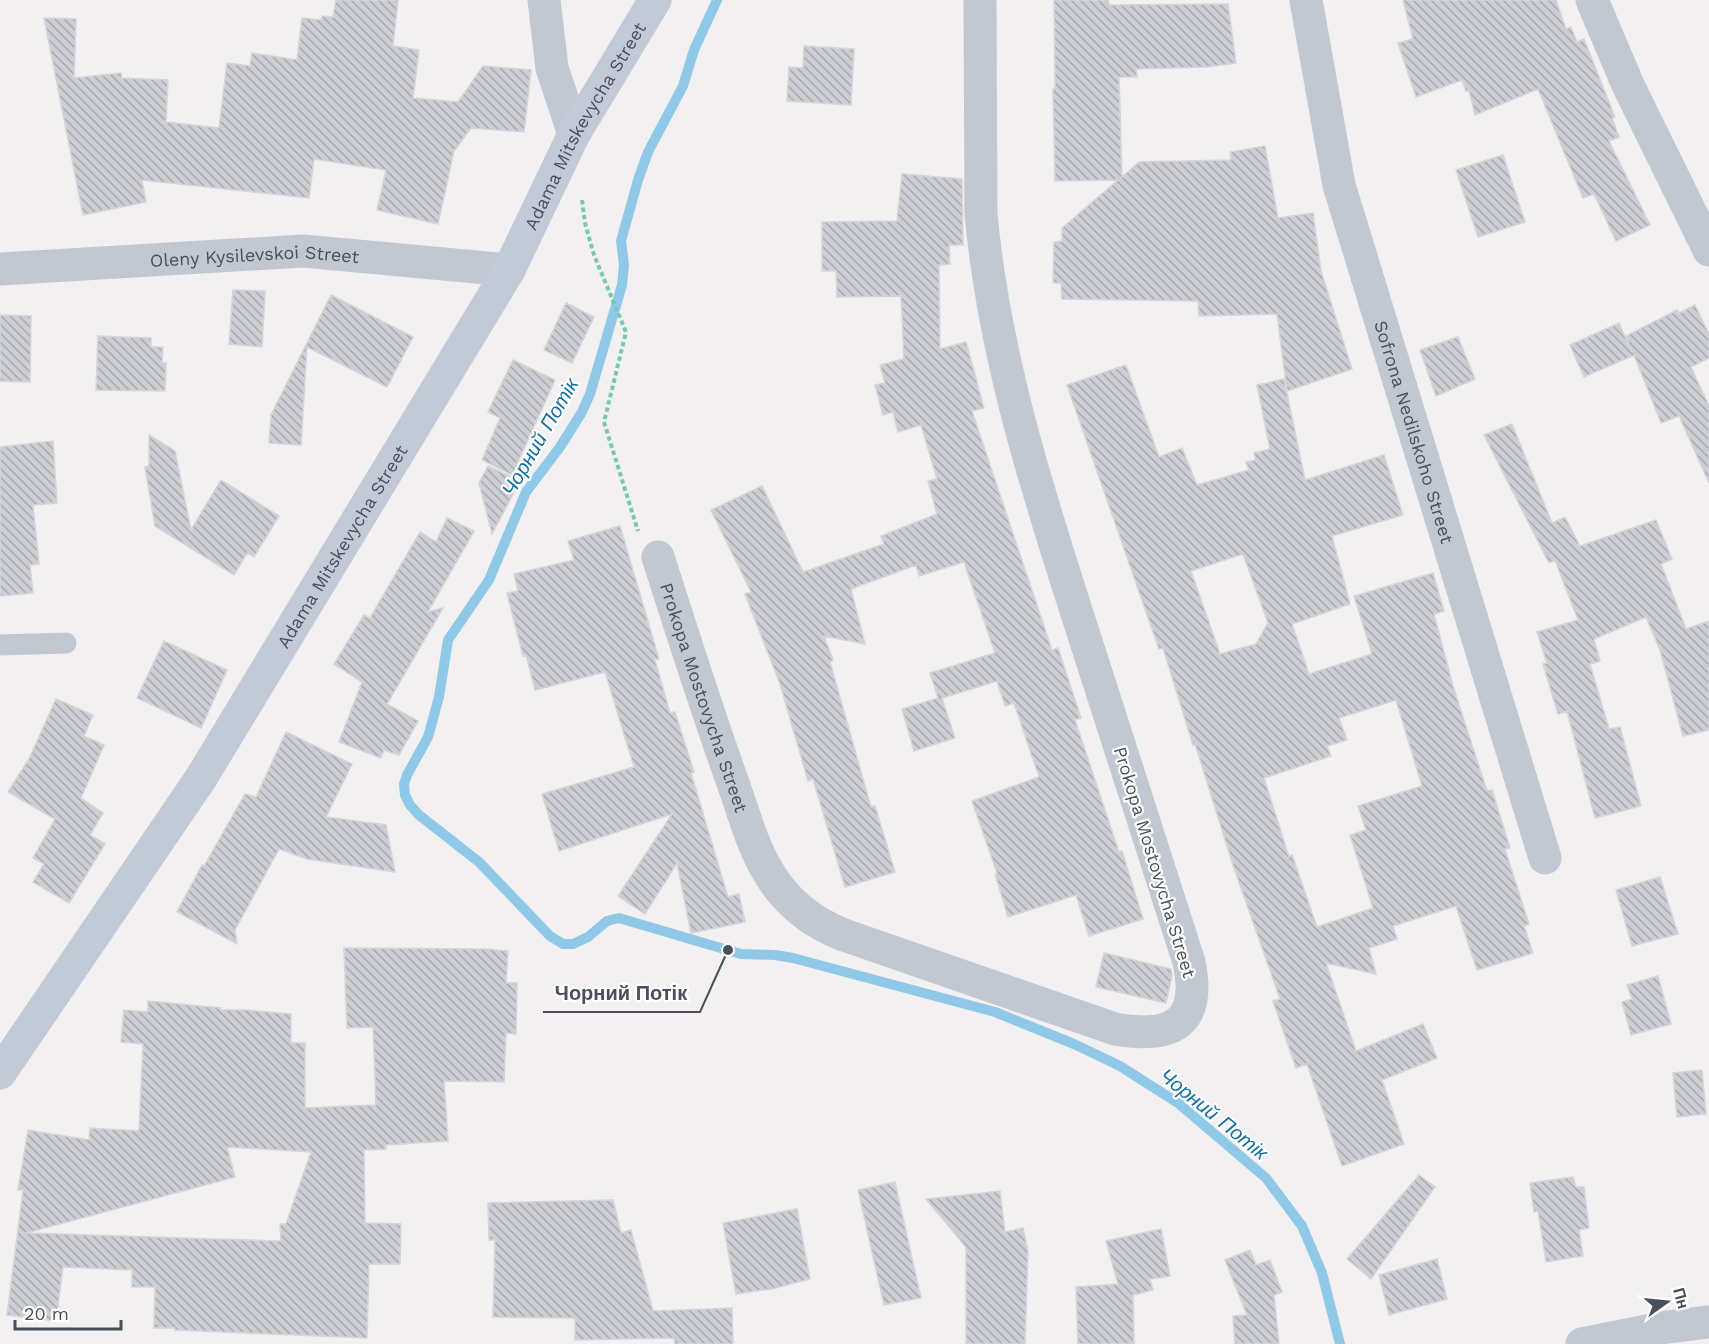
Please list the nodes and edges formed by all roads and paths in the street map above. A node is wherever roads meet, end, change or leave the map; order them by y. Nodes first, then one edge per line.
1 (544, 0) edge
2 (655, 0) edge
3 (981, 0) edge
4 (1306, 0) edge
5 (1592, 0) edge
6 (574, 134) junction
7 (581, 190) dead end
8 (1709, 250) edge
9 (0, 269) edge
10 (509, 270) junction
11 (658, 557) joint
12 (66, 643) dead end
13 (0, 645) edge
14 (1545, 858) dead end
15 (0, 1073) edge
16 (1709, 1322) edge
17 (1582, 1344) edge

1 - 6 street
2 - 6 street, Adama Mitskevycha Street
3 - 11 street, Prokopa Mostovycha Street
4 - 14 street, Sofrona Nedilskoho Street
5 - 8 street
6 - 10 street, Adama Mitskevycha Street
7 - 11 path
9 - 10 street, Oleny Kysilevskoi Street
10 - 15 street, Adama Mitskevycha Street
12 - 13 lane
16 - 17 street

